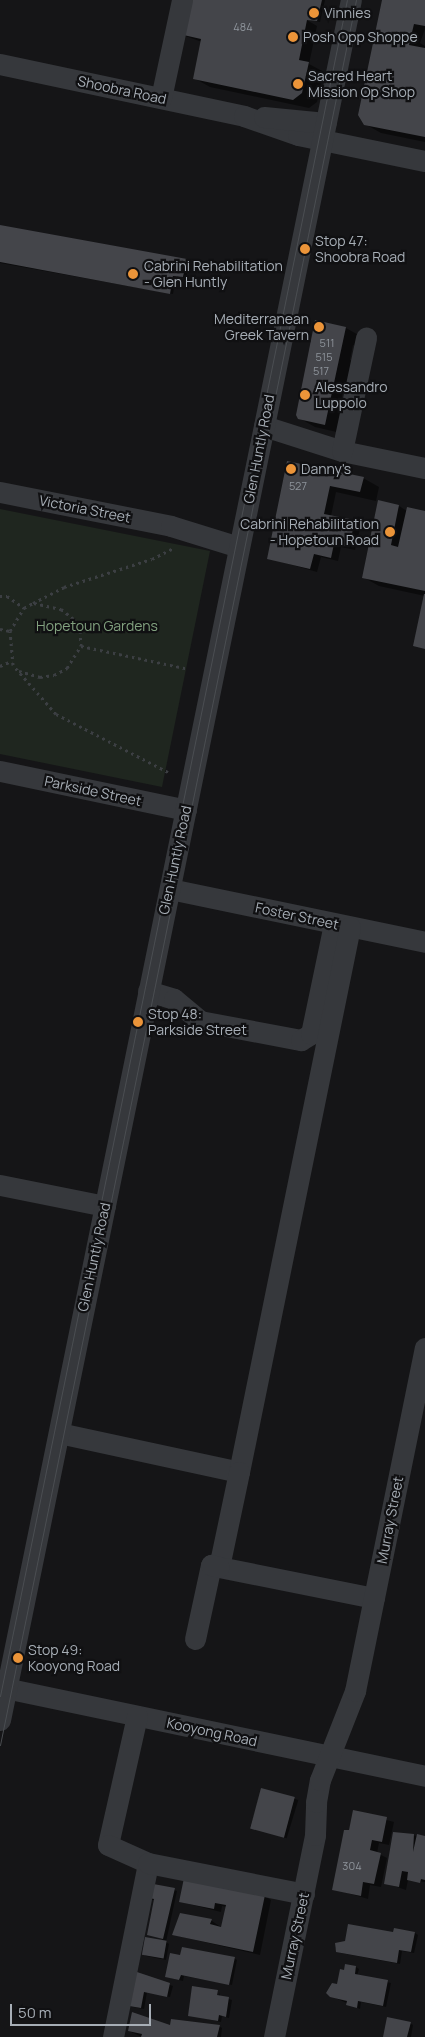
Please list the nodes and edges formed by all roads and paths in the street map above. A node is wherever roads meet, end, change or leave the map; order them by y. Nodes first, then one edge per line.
1 (182, 0) edge
2 (351, 0) edge
3 (0, 64) edge
4 (161, 98) junction
5 (324, 131) junction
6 (425, 161) edge
7 (366, 338) dead end
8 (262, 434) junction
9 (342, 451) junction
10 (425, 468) edge
11 (0, 492) edge
12 (176, 534) junction
13 (241, 540) junction
14 (0, 596) edge
15 (33, 603) junction
16 (24, 608) junction
17 (0, 629) edge
18 (10, 631) junction
19 (81, 646) junction
20 (12, 661) junction
21 (0, 666) edge
22 (189, 669) dead end
23 (18, 671) junction
24 (0, 772) edge
25 (168, 772) dead end
26 (186, 810) junction
27 (170, 889) junction
28 (342, 925) junction
29 (425, 942) edge
30 (148, 991) junction
31 (0, 1186) edge
32 (105, 1206) junction
33 (425, 1348) edge
34 (58, 1433) junction
35 (239, 1472) junction
36 (219, 1567) junction
37 (374, 1598) junction
38 (196, 1639) dead end
39 (3, 1688) edge
40 (137, 1716) junction
41 (0, 1720) edge
42 (336, 1758) junction
43 (425, 1776) edge
44 (148, 1863) junction
45 (304, 1894) junction
46 (113, 2037) edge
47 (274, 2037) edge

1 - 4 street
2 - 5 street, Glen Huntly Road
3 - 4 street, Shoobra Road
4 - 5 street, Shoobra Road
5 - 6 street, Shoobra Road
5 - 8 street, Glen Huntly Road
7 - 9 street
8 - 9 street
8 - 13 street, Glen Huntly Road
9 - 10 street
11 - 12 street, Victoria Street
12 - 13 street, Victoria Street
12 - 15 path
13 - 26 street, Glen Huntly Road
14 - 16 path
15 - 16 path
15 - 19 path
16 - 18 path
17 - 18 path
18 - 20 path
19 - 22 path
19 - 23 path
20 - 21 path
20 - 23 path
23 - 25 path
24 - 26 street, Parkside Street
26 - 27 street, Glen Huntly Road
27 - 28 street, Foster Street
27 - 30 street, Glen Huntly Road
28 - 29 street, Foster Street
28 - 30 street
28 - 35 street
30 - 32 street, Glen Huntly Road
31 - 32 street
32 - 34 street, Glen Huntly Road
33 - 37 street, Murray Street
34 - 35 street
34 - 39 street, Glen Huntly Road
35 - 36 street
36 - 37 street
36 - 38 street
37 - 42 street, Murray Street
39 - 40 street, Kooyong Road
39 - 41 street, Glen Huntly Road
40 - 42 street, Kooyong Road
40 - 44 street
42 - 43 street, Kooyong Road
42 - 45 street, Murray Street
44 - 45 street
44 - 46 street
45 - 47 street, Murray Street

